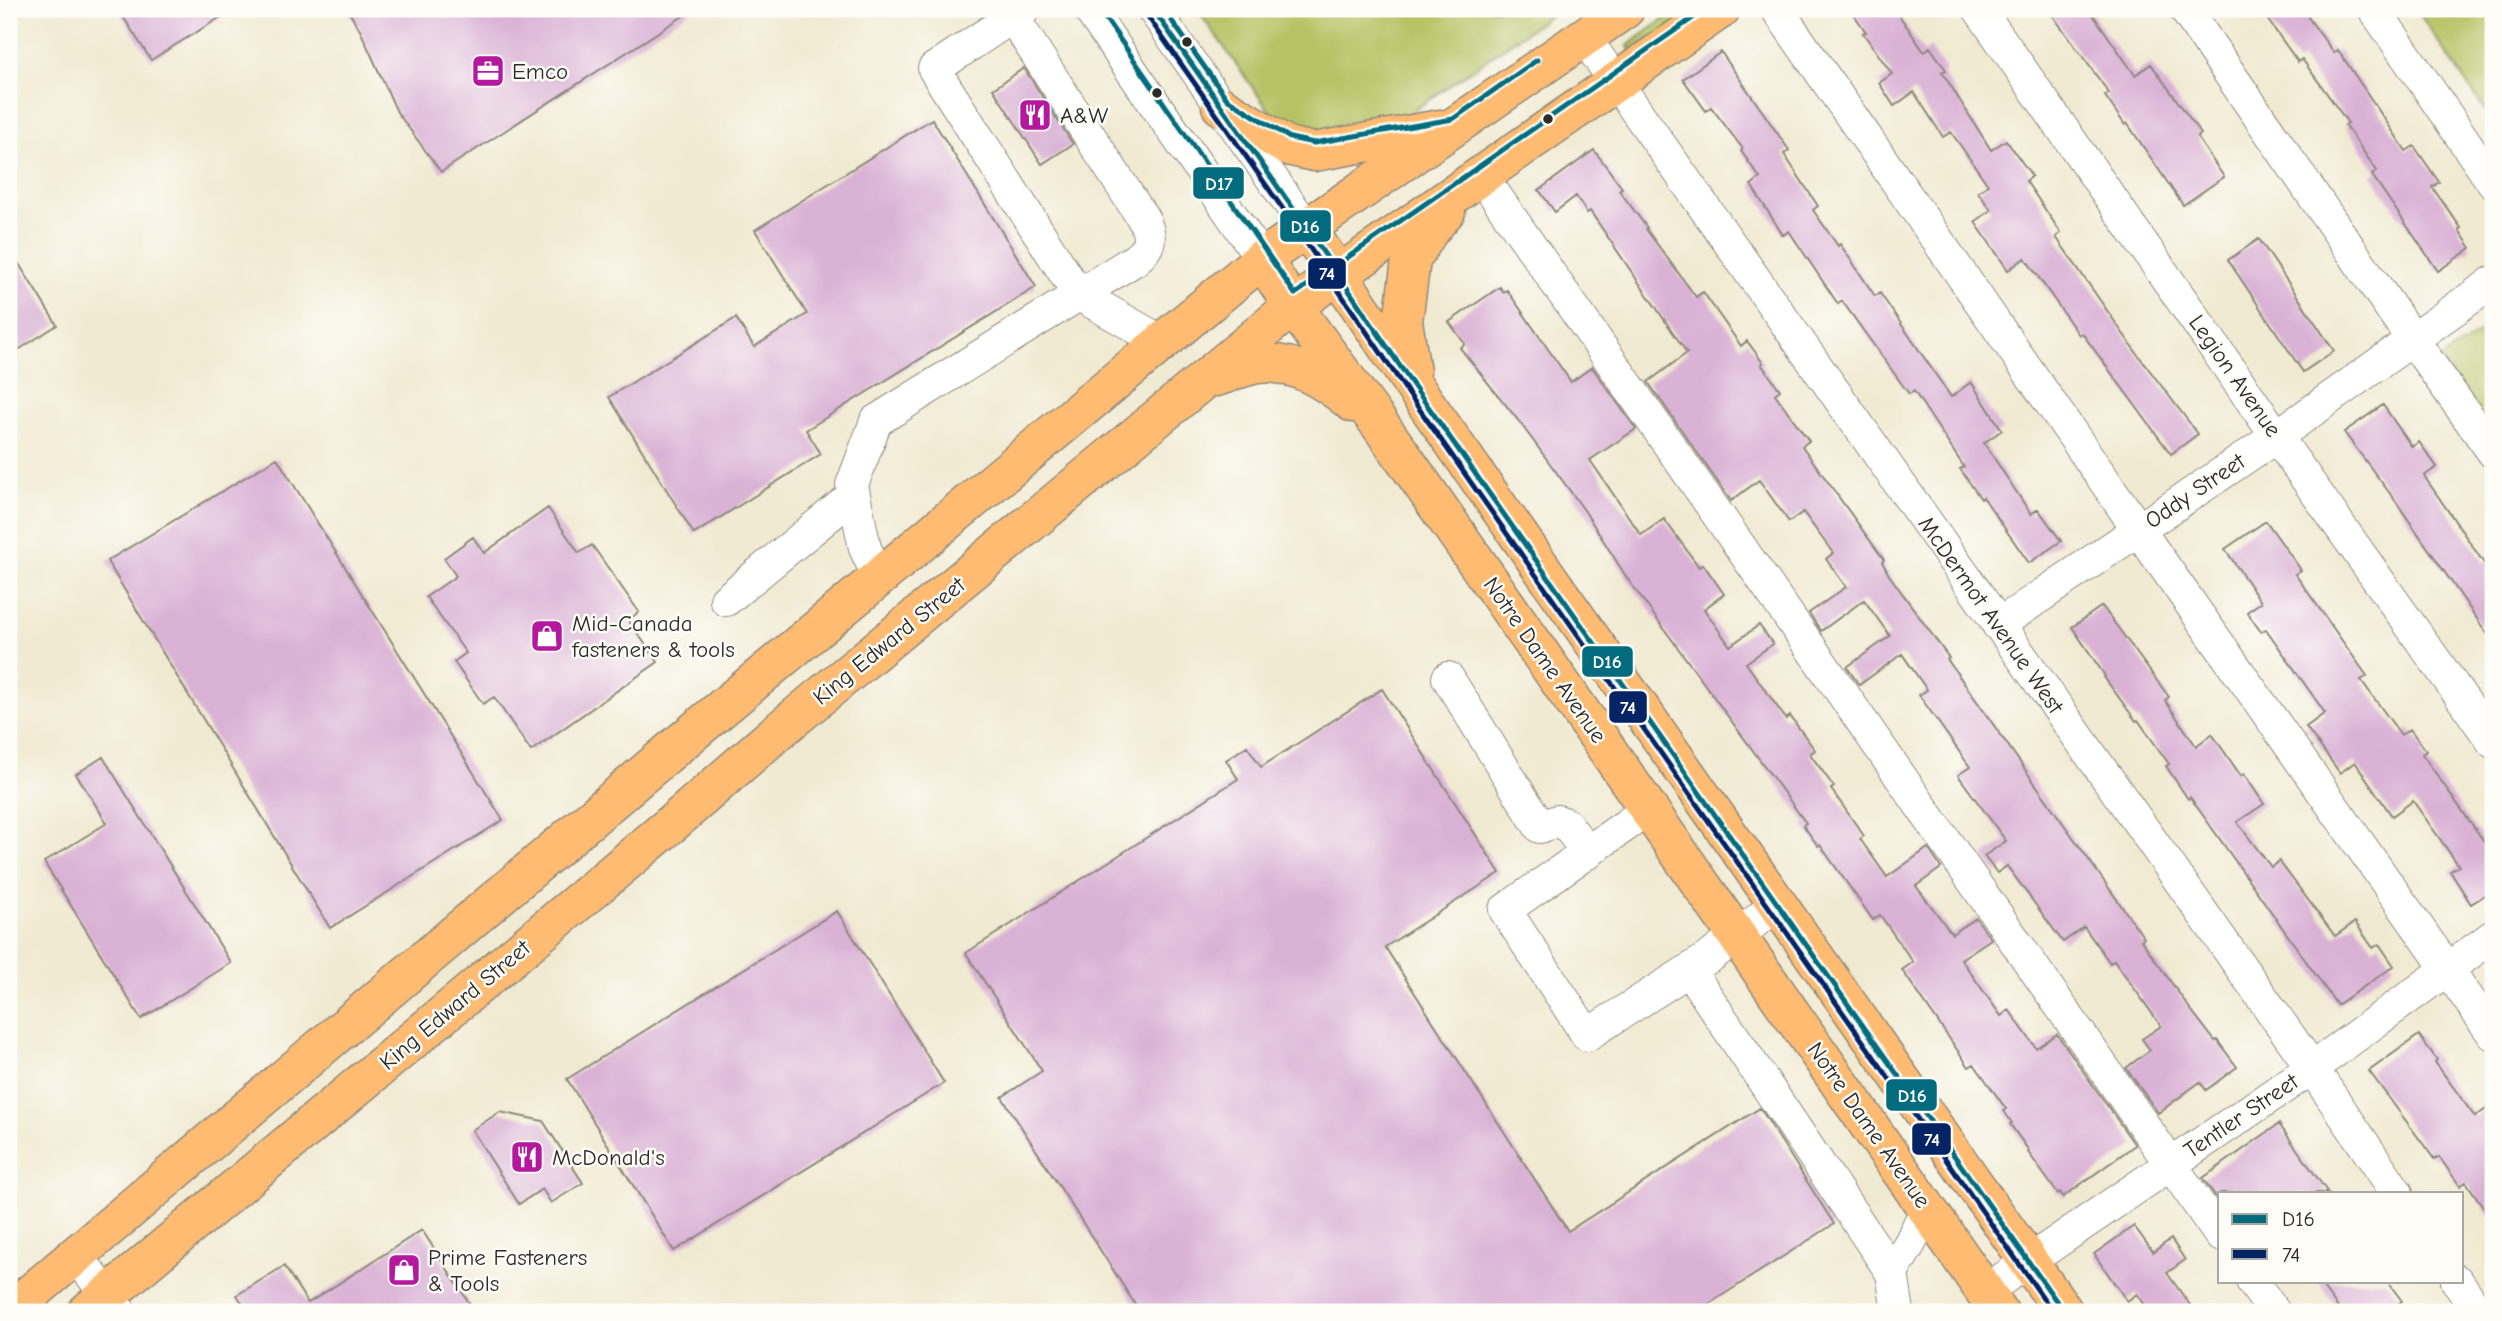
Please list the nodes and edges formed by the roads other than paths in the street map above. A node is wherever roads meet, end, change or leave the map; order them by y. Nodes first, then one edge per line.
1 (1089, 9) edge
2 (1153, 9) edge
3 (1625, 9) edge
4 (1721, 9) edge
5 (1777, 9) edge
6 (1979, 9) edge
7 (2185, 9) edge
8 (2374, 9) edge
9 (1018, 13) edge
10 (1584, 37) junction
11 (1616, 82) junction
12 (1221, 107) junction
13 (1456, 127) junction
14 (1475, 180) junction
15 (2493, 183) edge
16 (1306, 227) junction
17 (1262, 258) junction
18 (1338, 274) junction
19 (2493, 282) edge
20 (1078, 294) junction
21 (1293, 306) junction
22 (2412, 339) junction
23 (1162, 342) junction
24 (1206, 380) junction
25 (1413, 385) junction
26 (1382, 427) junction
27 (2277, 436) junction
28 (2493, 452) edge
29 (854, 495) junction
30 (2138, 529) junction
31 (879, 578) junction
32 (726, 600) dead end
33 (1998, 625) junction
34 (1448, 678) dead end
35 (2493, 742) edge
36 (1649, 810) junction
37 (1588, 853) junction
38 (1778, 904) junction
39 (1737, 935) junction
40 (2493, 936) edge
41 (2447, 968) junction
42 (1689, 970) junction
43 (341, 1030) junction
44 (2493, 1034) edge
45 (2312, 1068) junction
46 (375, 1072) junction
47 (2170, 1163) junction
48 (2396, 1192) edge
49 (1927, 1208) junction
50 (2218, 1232) edge
51 (76, 1255) junction
52 (2029, 1261) junction
53 (1892, 1273) junction
54 (2253, 1282) edge
55 (2458, 1282) edge
56 (1992, 1302) edge
57 (105, 1306) edge
58 (9, 1312) edge
59 (1898, 1312) edge
60 (2064, 1312) edge
61 (2274, 1312) edge
62 (2478, 1312) edge

1 - 17 street, Notre Dame Avenue
2 - 12 street
3 - 10 main road
4 - 11 main road, King Edward Street
5 - 30 street
6 - 27 street, Legion Avenue
7 - 22 street
8 - 15 street
9 - 20 street
9 - 20 street
10 - 11 street, McDermot Avenue West
10 - 13 main road
11 - 14 main road, King Edward Street
11 - 33 street, McDermot Avenue West
12 - 13 main road
12 - 16 street
13 - 16 main road
14 - 18 main road, King Edward Street
14 - 25 main road
14 - 47 street
16 - 17 main road
16 - 18 main road
17 - 21 main road, Notre Dame Avenue
17 - 23 main road
18 - 21 main road, King Edward Street
18 - 25 main road
19 - 22 street, Oddy Street
20 - 23 street
20 - 29 street
21 - 24 main road, King Edward Street
21 - 26 main road, Notre Dame Avenue
22 - 27 street, Oddy Street
22 - 28 street
23 - 31 main road
24 - 26 main road
24 - 46 main road, King Edward Street
25 - 38 main road
26 - 36 main road, Notre Dame Avenue
27 - 30 street, Oddy Street
27 - 35 street, Legion Avenue
29 - 31 street
29 - 32 street
30 - 33 street, Oddy Street
30 - 41 street
31 - 43 main road
33 - 45 street, McDermot Avenue West
34 - 37 street
36 - 37 street
36 - 39 main road, Notre Dame Avenue
37 - 42 street
38 - 39 street
38 - 52 main road
39 - 42 street
39 - 49 main road, Notre Dame Avenue
40 - 41 street, Tentler Street
41 - 44 street
41 - 45 street, Tentler Street
42 - 53 street
43 - 46 main road
43 - 51 main road
45 - 47 street, Tentler Street
45 - 48 street, McDermot Avenue West
46 - 57 main road, King Edward Street
47 - 50 street
47 - 52 street, Tentler Street
49 - 53 street
49 - 56 main road, Notre Dame Avenue
51 - 57 street
51 - 58 main road
52 - 56 street, Tentler Street
52 - 60 main road
53 - 59 street
54 - 61 street
55 - 62 street

